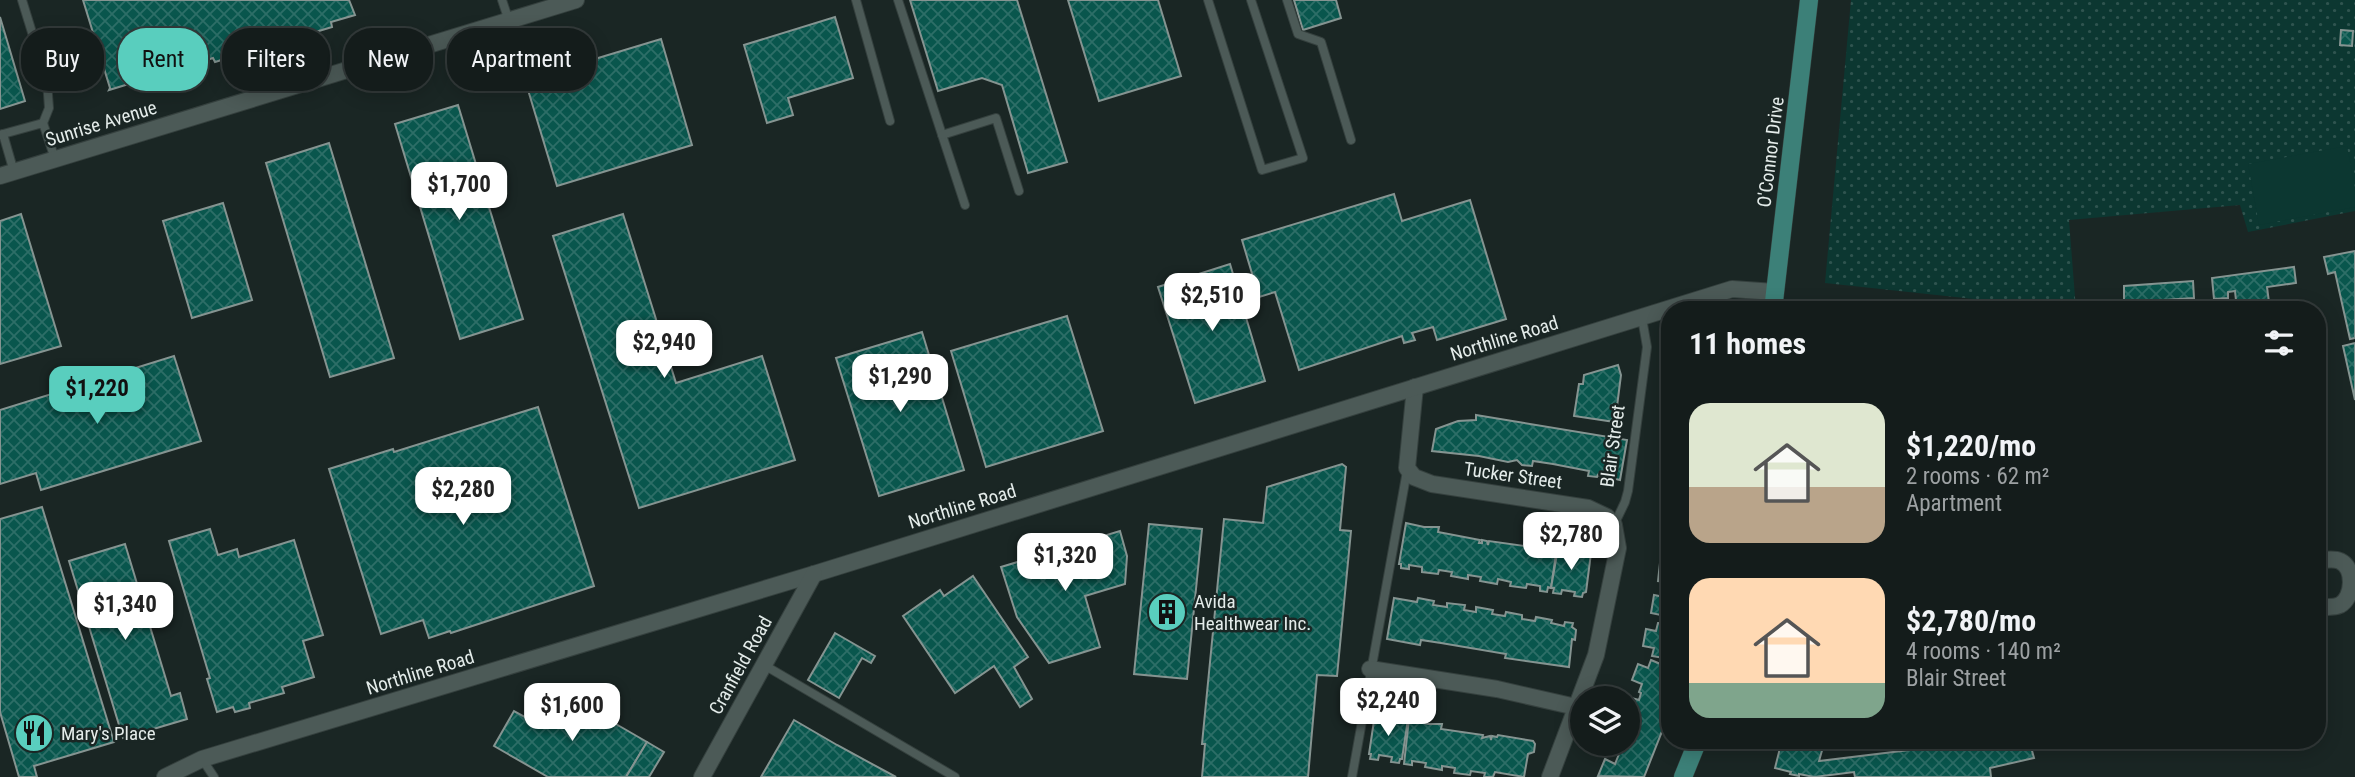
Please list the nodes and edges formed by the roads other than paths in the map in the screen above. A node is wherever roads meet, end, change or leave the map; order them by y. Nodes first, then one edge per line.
1 (22, 0) edge
2 (502, 0) edge
3 (576, 0) edge
4 (856, 0) edge
5 (898, 0) edge
6 (1208, 0) edge
7 (1251, 0) edge
8 (1287, 0) edge
9 (1809, 0) edge
10 (509, 20) junction
11 (890, 121) dead end
12 (43, 123) junction
13 (1, 134) edge
14 (942, 135) junction
15 (1351, 140) dead end
16 (55, 159) junction
17 (7, 174) edge
18 (1019, 191) dead end
19 (965, 205) dead end
20 (1695, 301) edge
21 (1774, 301) edge
22 (1661, 312) edge
23 (1642, 318) junction
24 (1415, 387) junction
25 (1407, 468) junction
26 (1614, 525) junction
27 (2326, 559) edge
28 (814, 574) junction
29 (2326, 606) edge
30 (764, 665) junction
31 (1370, 670) junction
32 (1584, 686) edge
33 (1570, 706) edge
34 (1570, 723) edge
35 (1694, 749) edge
36 (202, 759) junction
37 (165, 777) edge
38 (214, 777) edge
39 (702, 777) edge
40 (955, 777) edge
41 (1352, 777) edge
42 (1550, 777) edge
43 (1683, 777) edge

1 - 12 lane
2 - 10 lane
3 - 10 street, Sunrise Avenue
4 - 11 lane
5 - 14 lane
6 - 7 lane
8 - 15 lane
9 - 21 main road, O'Connor Drive
10 - 16 street, Sunrise Avenue
12 - 13 lane
12 - 16 lane
13 - 17 lane
14 - 18 lane
14 - 19 lane
16 - 17 street, Sunrise Avenue
20 - 21 street, Northline Road
22 - 23 street, Northline Road
23 - 24 street, Northline Road
23 - 26 lane, Blair Street
24 - 25 street
24 - 28 street, Northline Road
25 - 26 street, Tucker Street
25 - 31 lane
26 - 32 street, Blair Street
27 - 29 street
28 - 30 street, Cranfield Road
28 - 36 street, Northline Road
30 - 39 street, Cranfield Road
30 - 40 lane
31 - 33 street
31 - 41 lane
34 - 42 street, Blair Street
35 - 43 main road
36 - 37 street, Northline Road
36 - 38 lane

